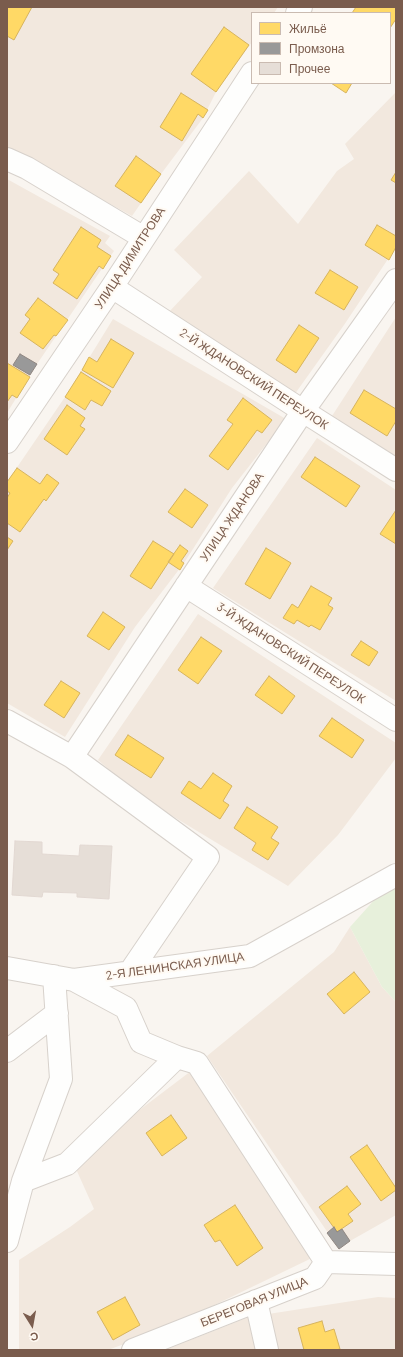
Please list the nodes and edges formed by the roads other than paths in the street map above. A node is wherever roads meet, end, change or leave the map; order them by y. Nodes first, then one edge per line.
1 (251, 75) edge
2 (7, 159) edge
3 (144, 238) junction
4 (396, 280) edge
5 (112, 287) junction
6 (303, 411) junction
7 (7, 442) edge
8 (396, 470) edge
9 (186, 586) junction
10 (396, 720) edge
11 (7, 721) edge
12 (72, 757) junction
13 (396, 875) edge
14 (7, 968) edge
15 (130, 972) junction
16 (64, 978) junction
17 (57, 1013) junction
18 (7, 1051) edge
19 (177, 1057) junction
20 (23, 1181) junction
21 (7, 1241) edge
22 (326, 1262) junction
23 (396, 1264) edge
24 (256, 1301) junction
25 (133, 1350) edge
26 (267, 1350) edge

1 - 3 street, УЛИЦА ДИМИТРОВА
2 - 3 street
3 - 5 street, УЛИЦА ДИМИТРОВА
4 - 6 street, УЛИЦА ЖДАНОВА
5 - 6 street, 2-Й ЖДАНОВСКИЙ ПЕРЕУЛОК
5 - 7 street, УЛИЦА ДИМИТРОВА
6 - 8 street, 2-Й ЖДАНОВСКИЙ ПЕРЕУЛОК
6 - 9 street, УЛИЦА ЖДАНОВА
9 - 10 street, 3-Й ЖДАНОВСКИЙ ПЕРЕУЛОК
9 - 12 street, УЛИЦА ЖДАНОВА
11 - 12 street
12 - 15 street
13 - 15 street, 2-Я ЛЕНИНСКАЯ УЛИЦА
14 - 16 street, 2-Я ЛЕНИНСКАЯ УЛИЦА
15 - 16 street, 2-Я ЛЕНИНСКАЯ УЛИЦА
16 - 17 street
16 - 19 street
17 - 18 street
17 - 20 street
19 - 20 street
19 - 22 street
20 - 21 street
22 - 23 street
22 - 24 street, БЕРЕГОВАЯ УЛИЦА
24 - 25 street, БЕРЕГОВАЯ УЛИЦА
24 - 26 street

